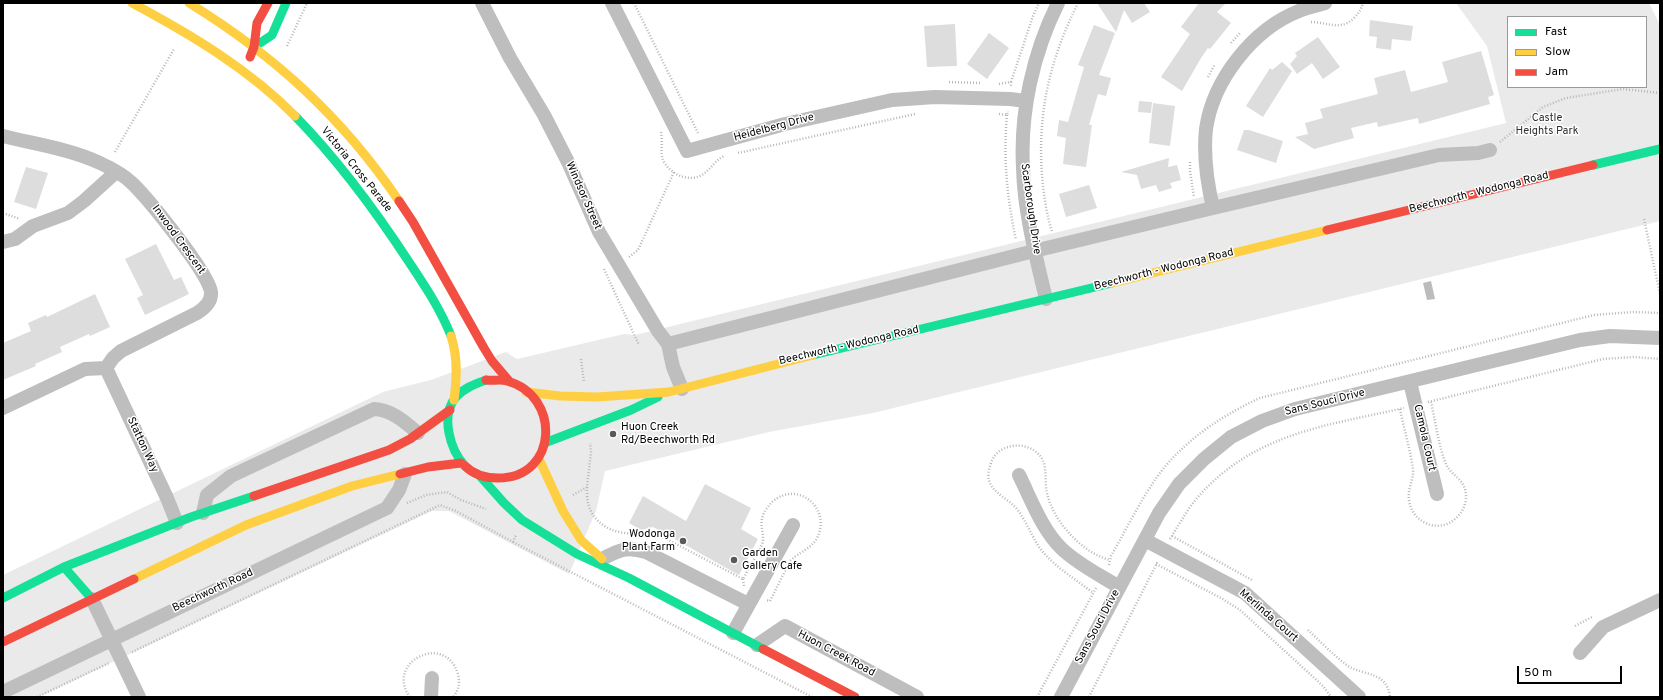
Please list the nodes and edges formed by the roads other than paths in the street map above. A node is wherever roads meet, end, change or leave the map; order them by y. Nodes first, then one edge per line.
1 (132, 3) edge
2 (189, 3) edge
3 (268, 3) edge
4 (286, 3) edge
5 (482, 3) edge
6 (612, 3) edge
7 (1058, 3) edge
8 (1325, 3) edge
9 (254, 47) junction
10 (243, 72) junction
11 (1026, 101) junction
12 (3, 136) edge
13 (1660, 149) edge
14 (1490, 150) road end
15 (116, 172) junction
16 (1213, 208) junction
17 (3, 242) edge
18 (1034, 251) junction
19 (1046, 299) junction
20 (1660, 338) edge
21 (668, 344) junction
22 (106, 368) junction
23 (509, 381) junction
24 (1410, 382) junction
25 (676, 390) junction
26 (526, 392) junction
27 (454, 400) junction
28 (3, 408) edge
29 (450, 410) junction
30 (418, 433) junction
31 (547, 442) junction
32 (540, 459) junction
33 (461, 463) junction
34 (405, 474) junction
35 (1019, 475) dead end
36 (480, 476) junction
37 (1437, 494) dead end
38 (203, 512) junction
39 (176, 523) junction
40 (792, 525) dead end
41 (1145, 540) junction
42 (602, 559) junction
43 (64, 567) junction
44 (629, 578) junction
45 (1119, 586) junction
46 (3, 598) edge
47 (92, 599) junction
48 (750, 599) junction
49 (1660, 600) edge
50 (733, 633) junction
51 (112, 639) junction
52 (3, 642) edge
53 (757, 645) junction
54 (1580, 653) dead end
55 (432, 678) dead end
56 (3, 692) edge
57 (832, 692) edge
58 (139, 697) edge
59 (431, 697) edge
60 (855, 697) edge
61 (917, 697) edge
62 (1061, 697) edge
63 (1359, 697) edge

1 - 10 main road, Victoria Cross Parade
2 - 9 main road, Victoria Cross Parade
3 - 9 main road
4 - 9 main road
5 - 21 street, Windsor Street
6 - 11 street, Heidelberg Drive
7 - 11 street, Scarborough Drive
8 - 16 street
9 - 10 main road
9 - 23 main road, Victoria Cross Parade
10 - 27 main road, Victoria Cross Parade
11 - 18 street, Scarborough Drive
12 - 15 street, Inwood Crescent
13 - 19 main road, Beechworth - Wodonga Road
14 - 16 street
15 - 17 street
15 - 22 street, Inwood Crescent
16 - 18 street
18 - 19 street, Scarborough Drive
18 - 21 street
19 - 25 main road, Beechworth - Wodonga Road
20 - 24 street, Sans Souci Drive
21 - 25 street, Windsor Street
22 - 28 street
22 - 39 street, Statton Way
23 - 26 main road
23 - 27 main road
24 - 37 street, Camola Court
24 - 41 street, Sans Souci Drive
25 - 26 main road, Beechworth - Wodonga Road
25 - 31 main road, Beechworth - Wodonga Road
26 - 31 main road
27 - 29 main road
29 - 30 main road
29 - 33 main road
30 - 38 main road
30 - 38 street
31 - 32 main road
32 - 36 main road
32 - 42 main road
33 - 34 main road
33 - 36 main road
34 - 47 main road
34 - 51 street, Beechworth Road
35 - 45 street
36 - 44 main road
38 - 39 main road
39 - 43 main road
40 - 48 street
41 - 45 street, Sans Souci Drive
41 - 63 street, Merlinda Court
42 - 44 main road
42 - 48 street
43 - 46 main road
43 - 47 main road
44 - 50 main road
45 - 62 street, Sans Souci Drive
47 - 51 street
47 - 52 main road
48 - 50 street
49 - 54 street
50 - 53 main road
51 - 56 street, Beechworth Road
51 - 58 street
53 - 57 main road
53 - 61 street, Huon Creek Road
55 - 59 street
57 - 60 main road

